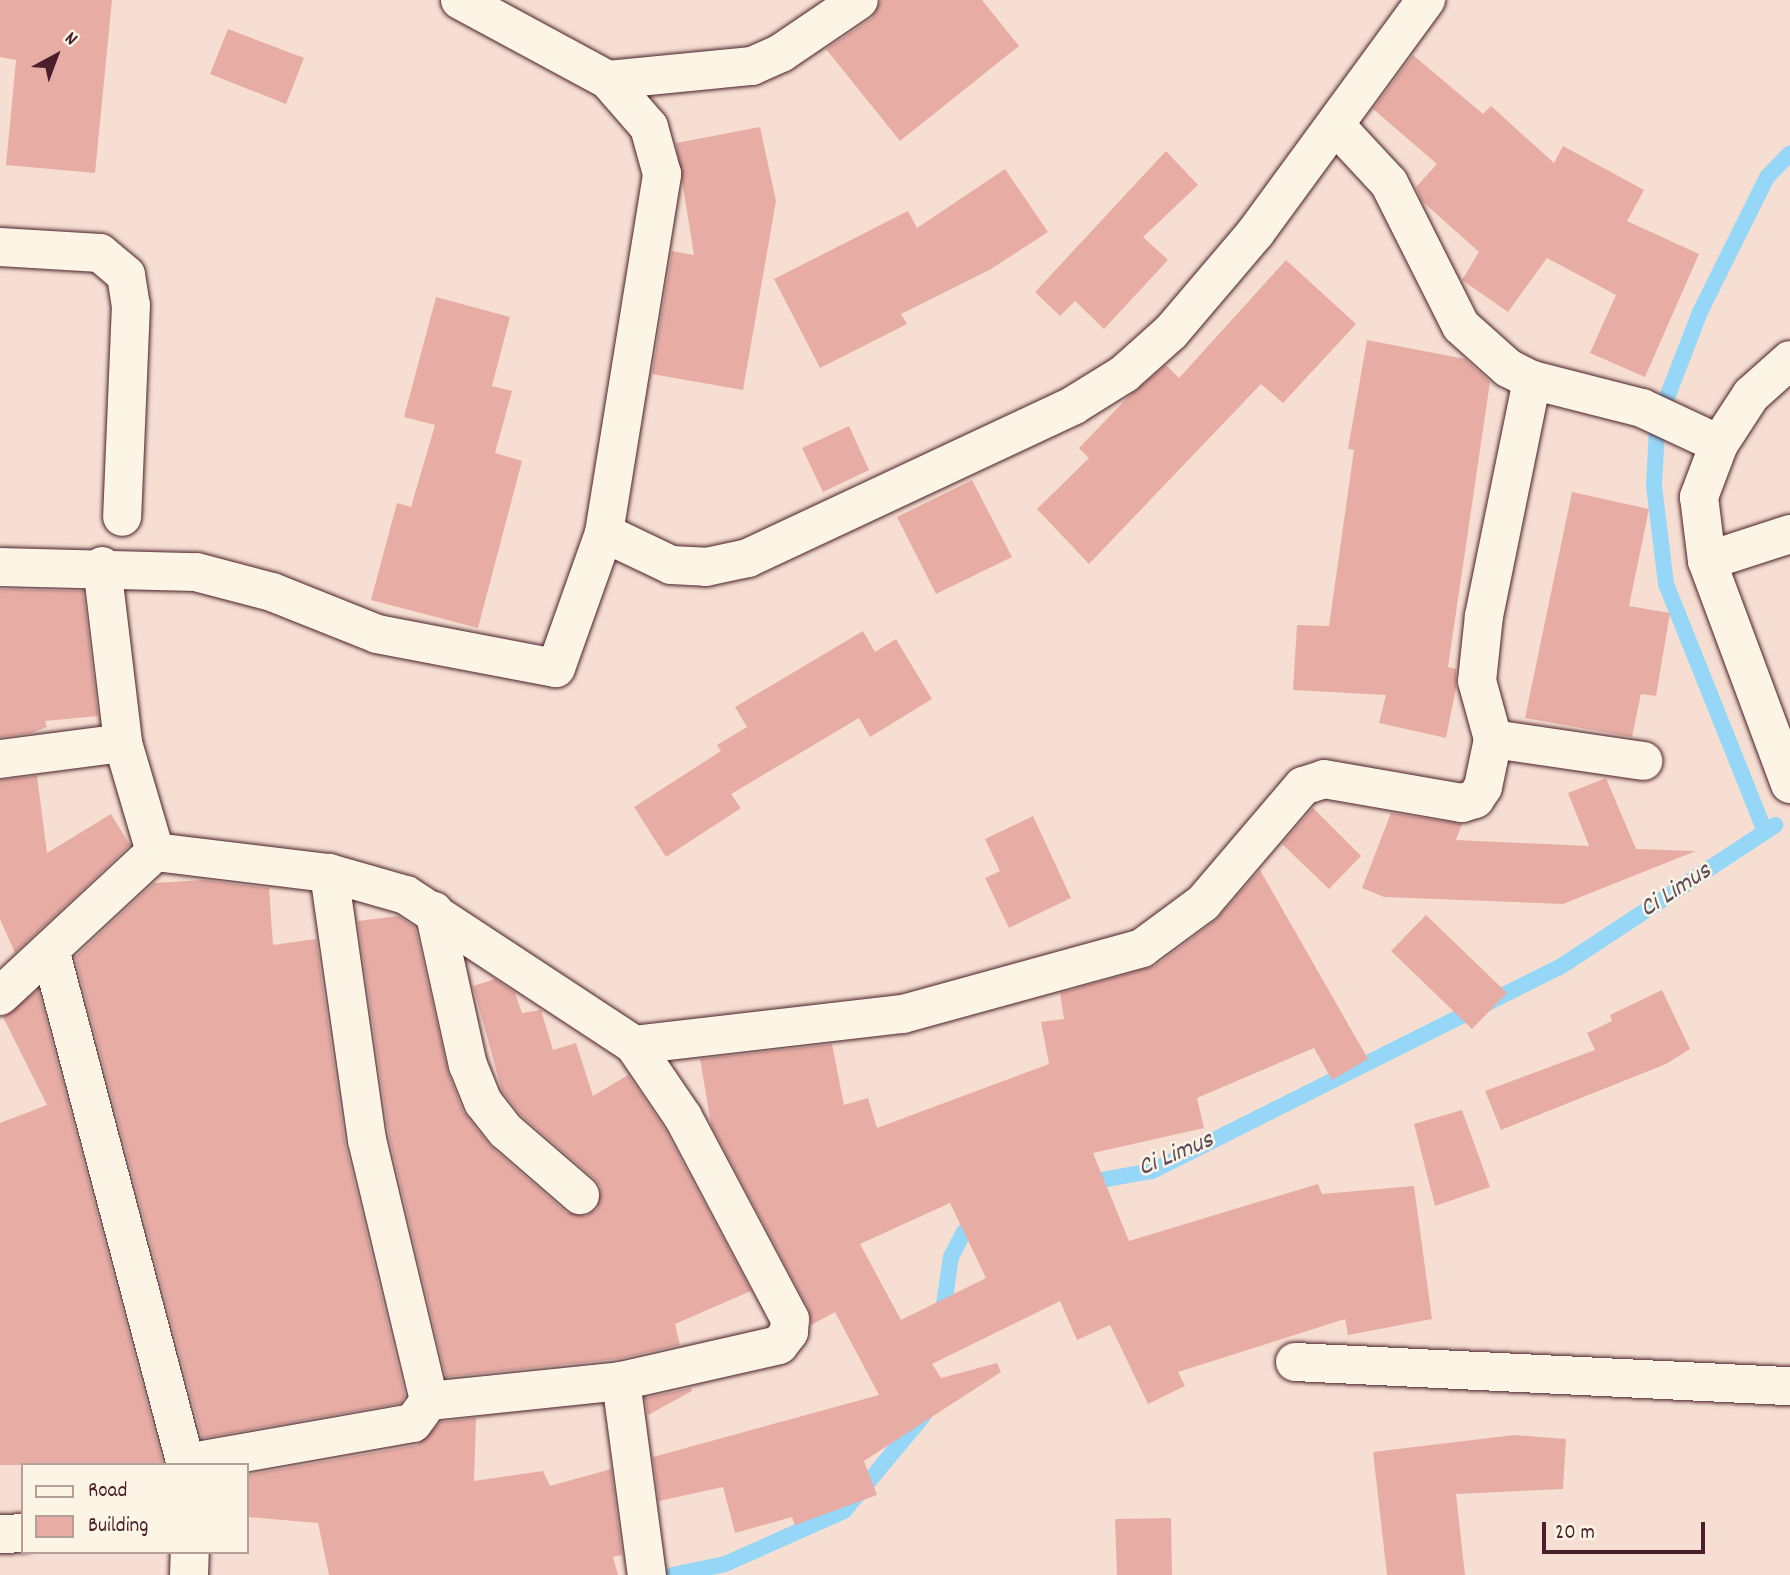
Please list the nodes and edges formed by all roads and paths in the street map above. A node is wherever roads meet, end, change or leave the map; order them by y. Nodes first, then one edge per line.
1 (460, 0) edge
2 (859, 0) edge
3 (1426, 0) edge
4 (608, 80) junction
5 (1336, 126) junction
6 (0, 247) edge
7 (1790, 360) edge
8 (1532, 380) junction
9 (1719, 444) junction
10 (122, 517) dead end
11 (604, 533) junction
12 (1790, 534) edge
13 (1707, 561) junction
14 (102, 566) junction
15 (0, 567) edge
16 (1493, 739) junction
17 (123, 743) junction
18 (0, 759) edge
19 (1643, 761) dead end
20 (1790, 784) edge
21 (155, 852) junction
22 (329, 873) junction
23 (434, 911) junction
24 (51, 953) junction
25 (0, 996) edge
26 (634, 1045) junction
27 (580, 1195) dead end
28 (1295, 1362) dead end
29 (621, 1381) junction
30 (1790, 1386) edge
31 (429, 1401) junction
32 (186, 1463) edge
33 (192, 1463) edge
34 (21, 1533) edge
35 (0, 1534) edge
36 (190, 1554) edge
37 (189, 1575) edge
38 (647, 1575) edge

1 - 4 street
2 - 4 street
3 - 5 street
4 - 11 street
5 - 8 street
5 - 11 street
6 - 10 street
7 - 9 street
8 - 9 street
8 - 16 street
9 - 13 street
11 - 14 street
12 - 13 street
13 - 20 street
14 - 15 street
14 - 17 street
16 - 19 street
16 - 26 street
17 - 18 street
17 - 21 street
21 - 22 street
21 - 24 street
22 - 23 street
22 - 31 street
23 - 26 street
23 - 27 street
24 - 25 street
24 - 32 street
26 - 29 street
28 - 30 street
29 - 31 street
29 - 38 street
31 - 33 street
34 - 35 street
36 - 37 street

